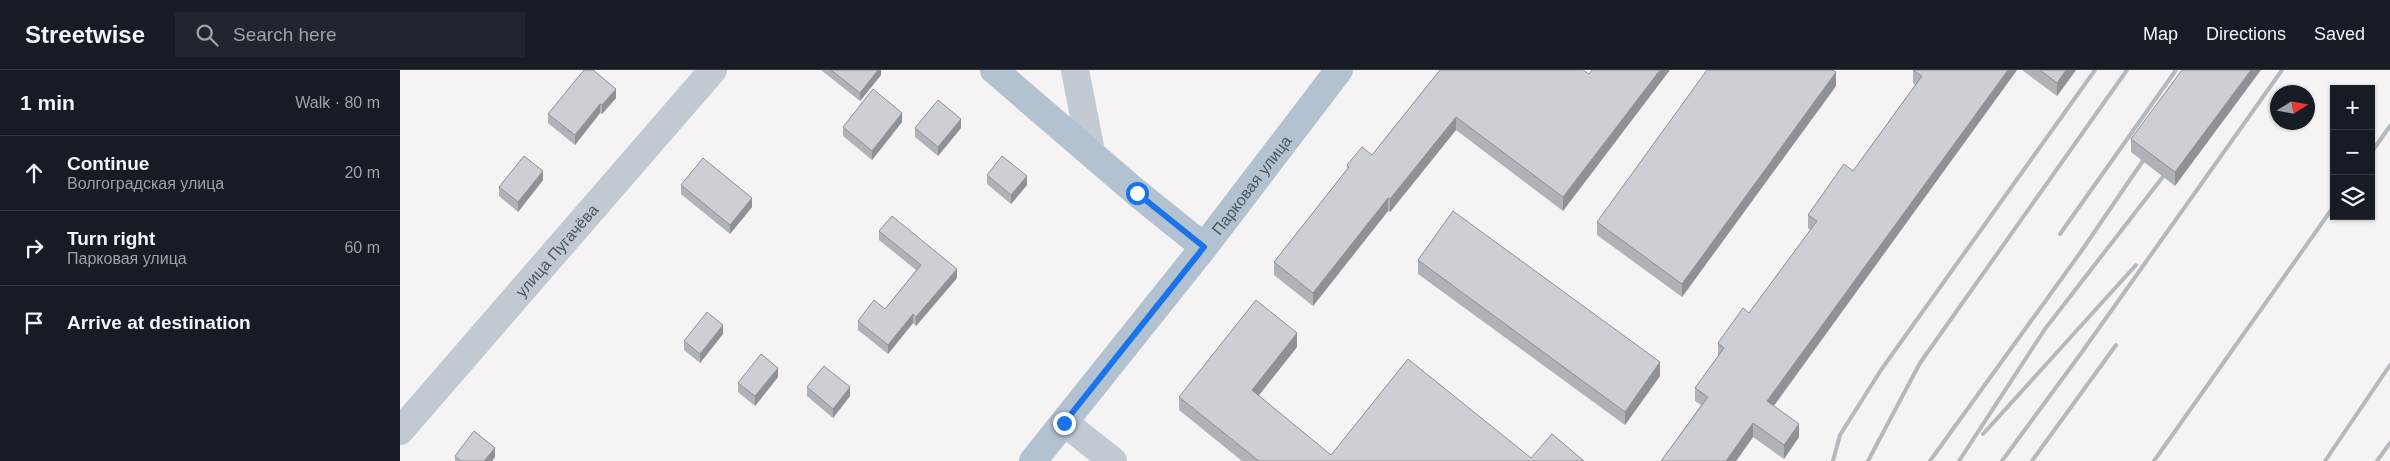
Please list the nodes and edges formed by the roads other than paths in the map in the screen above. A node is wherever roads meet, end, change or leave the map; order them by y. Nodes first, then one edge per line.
1 (713, 70) edge
2 (994, 70) edge
3 (1075, 70) edge
4 (1339, 70) edge
5 (1090, 152) junction
6 (1204, 247) junction
7 (1064, 423) junction
8 (400, 431) edge
9 (1033, 461) edge
10 (1113, 461) edge

1 - 8 street, улица Пугачёва
2 - 5 main road
3 - 5 street
4 - 6 main road, Парковая улица
5 - 6 main road
6 - 7 main road, Парковая улица
7 - 9 main road, Парковая улица
7 - 10 street

